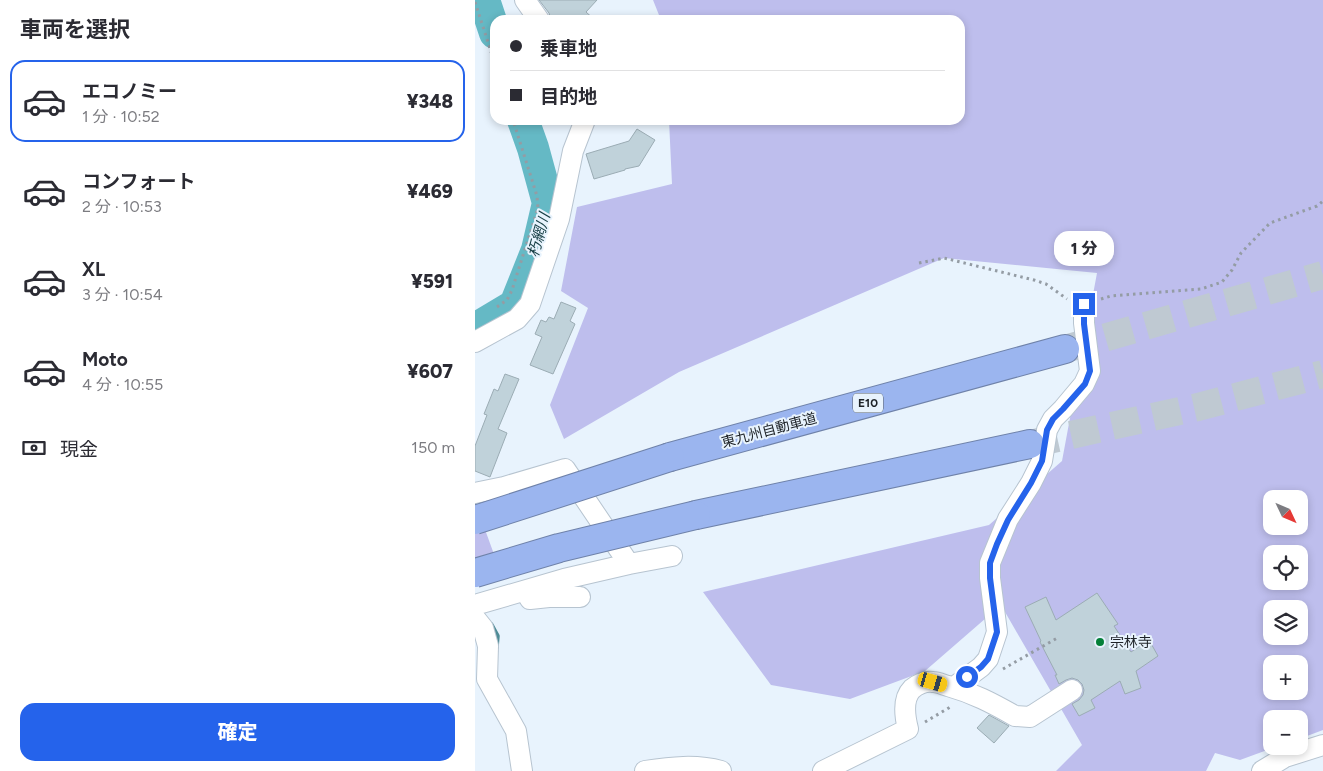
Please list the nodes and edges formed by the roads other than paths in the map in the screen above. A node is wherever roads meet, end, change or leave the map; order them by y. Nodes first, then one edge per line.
1 (525, 0) edge
2 (536, 15) edge
3 (583, 125) edge
4 (1084, 304) road end
5 (475, 342) edge
6 (1065, 349) tunnel mouth
7 (1030, 444) tunnel mouth
8 (475, 493) edge
9 (475, 520) edge
10 (672, 556) dead end
11 (629, 564) junction
12 (475, 573) edge
13 (524, 591) junction
14 (579, 598) dead end
15 (475, 605) edge
16 (475, 618) edge
17 (954, 687) junction
18 (1072, 690) dead end
19 (1323, 745) edge
20 (682, 769) edge
21 (522, 771) edge
22 (645, 771) edge
23 (721, 771) edge
24 (823, 771) edge
25 (1262, 771) edge

1 - 2 street
3 - 5 street
4 - 17 street
6 - 9 highway, 東九州自動車道 / E10, bridge
7 - 12 highway, bridge
8 - 11 street
10 - 11 street
11 - 13 street
13 - 14 street
13 - 15 street
16 - 21 street
17 - 18 street
17 - 24 street
19 - 25 street
20 - 22 street
20 - 23 street

